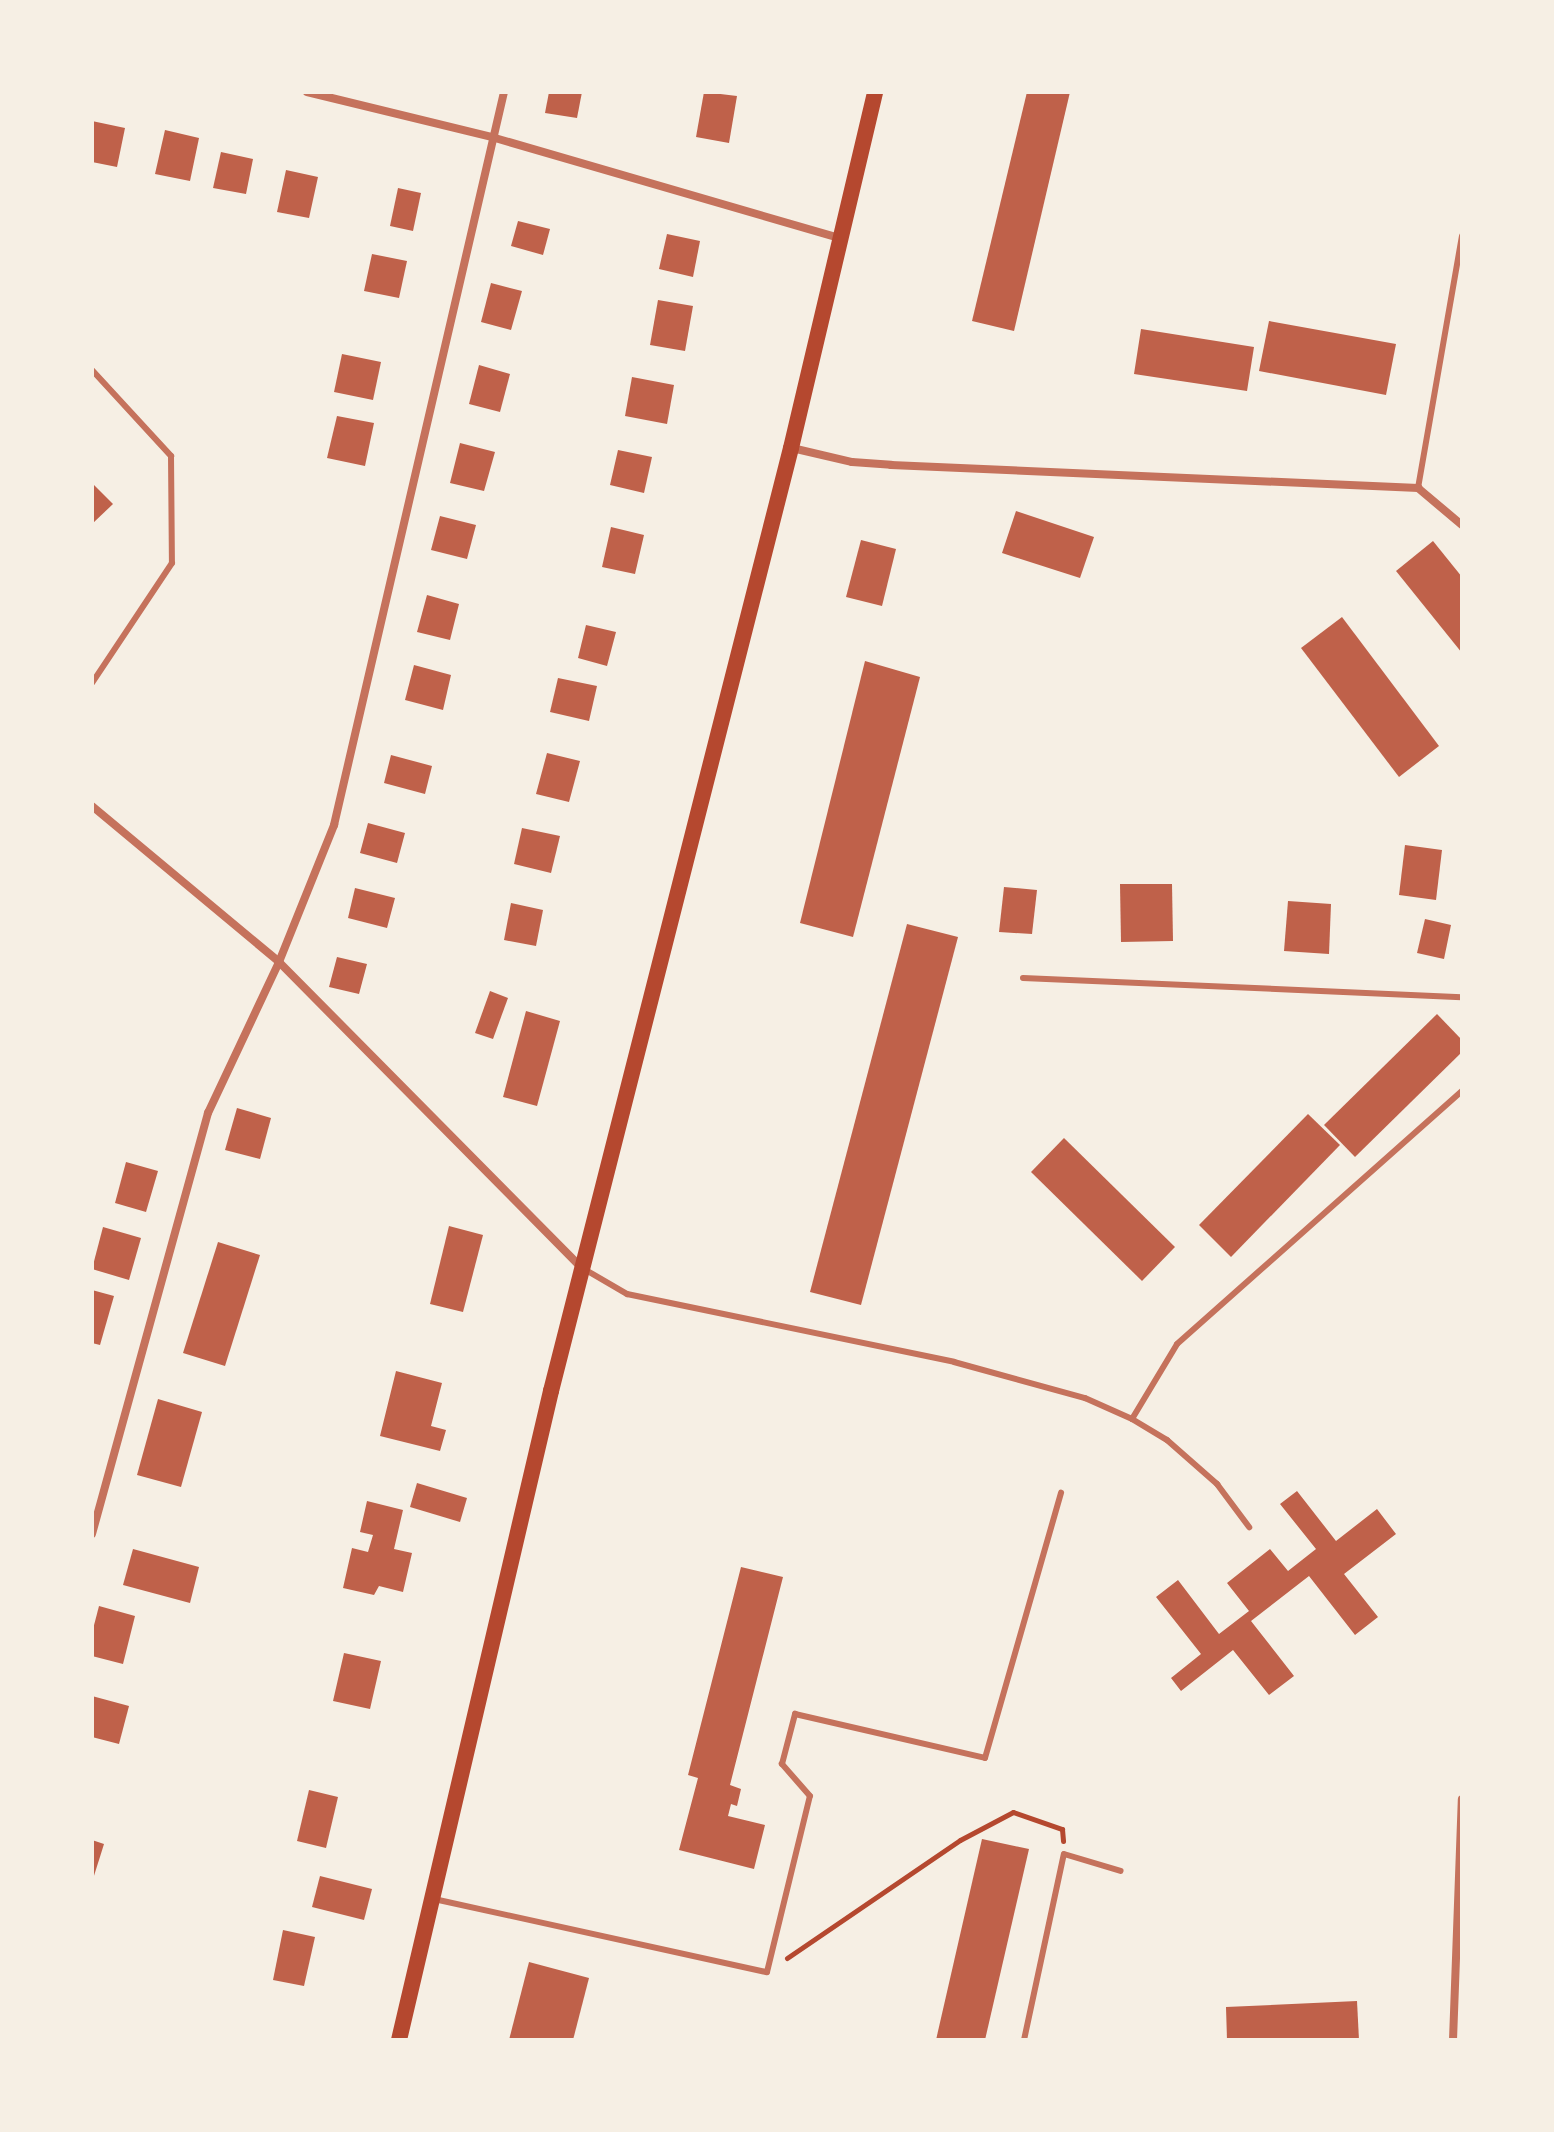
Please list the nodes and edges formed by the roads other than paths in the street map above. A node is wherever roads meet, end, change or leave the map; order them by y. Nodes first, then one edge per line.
1 (307, 92) edge
2 (504, 92) edge
3 (875, 92) edge
4 (495, 138) junction
5 (1462, 236) edge
6 (840, 239) junction
7 (92, 370) edge
8 (791, 448) junction
9 (1418, 488) junction
10 (1460, 520) edge
11 (92, 683) edge
12 (92, 806) edge
13 (279, 962) junction
14 (1023, 978) dead end
15 (1462, 997) edge
16 (1462, 1091) edge
17 (582, 1268) junction
18 (1132, 1419) junction
19 (1061, 1493) dead end
20 (1249, 1527) dead end
21 (92, 1534) edge
22 (1462, 1799) edge
23 (1121, 1871) dead end
24 (434, 1899) junction
25 (1459, 1958) edge
26 (399, 2040) edge
27 (1024, 2040) edge
28 (1453, 2040) edge

1 - 4 street
2 - 4 street
3 - 6 main road
4 - 6 street
4 - 13 street
5 - 9 lane
6 - 8 main road
7 - 11 lane
8 - 9 street
8 - 17 main road
9 - 10 street
12 - 13 street
13 - 17 street
13 - 21 street
14 - 15 lane
16 - 18 lane
17 - 18 lane
17 - 24 main road
18 - 20 lane
19 - 24 lane
22 - 25 street
23 - 27 lane
24 - 26 main road
25 - 28 street

